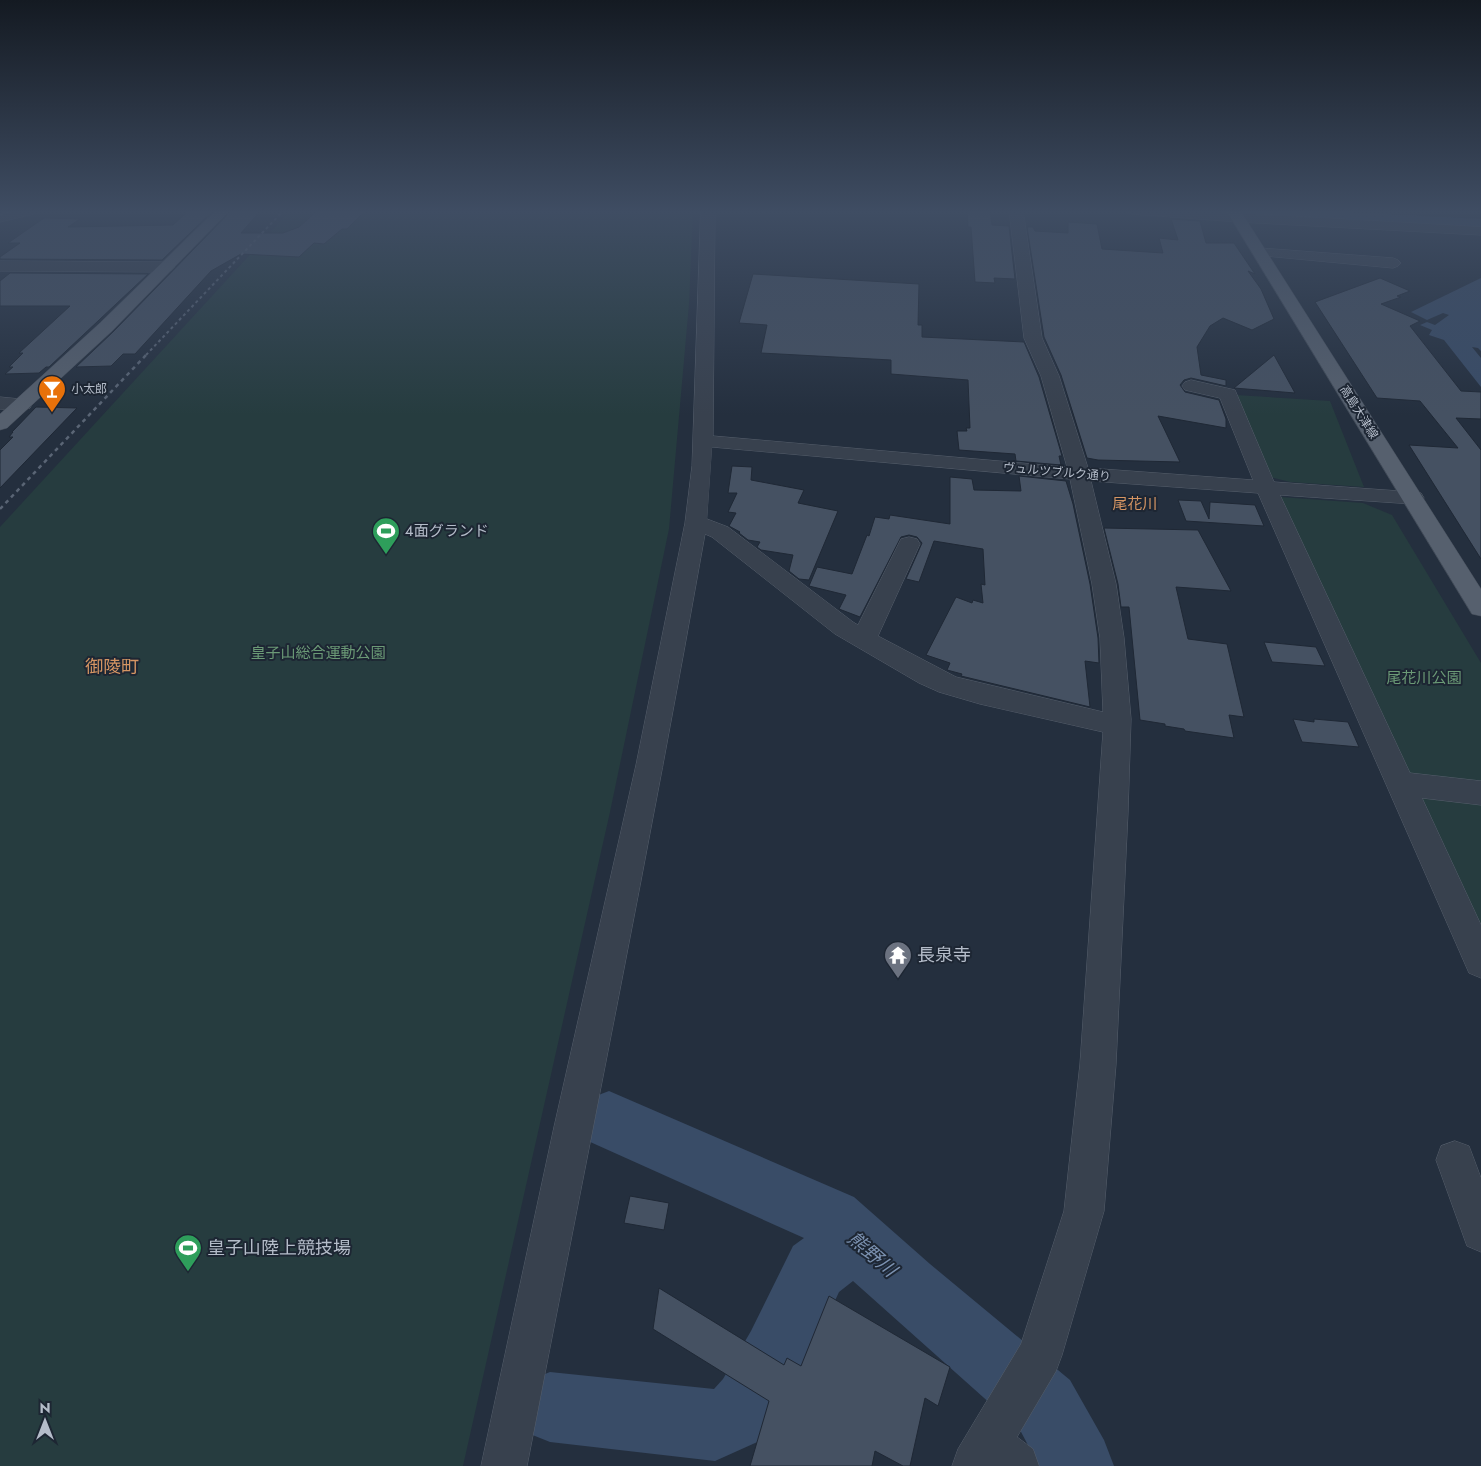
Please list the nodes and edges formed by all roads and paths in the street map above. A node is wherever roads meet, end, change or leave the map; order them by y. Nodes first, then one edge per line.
1 (156, 278) edge
2 (706, 278) edge
3 (1026, 278) edge
4 (1276, 278) edge
5 (1191, 386) dead end
6 (0, 403) edge
7 (23, 404) junction
8 (0, 424) edge
9 (702, 441) junction
10 (1079, 474) junction
11 (1266, 487) junction
12 (1413, 498) junction
13 (696, 523) junction
14 (909, 544) dead end
15 (1481, 608) edge
16 (864, 639) junction
17 (1116, 725) junction
18 (1402, 784) junction
19 (1481, 793) edge
20 (1481, 962) edge
21 (1455, 1160) dead end
22 (1481, 1232) edge
23 (993, 1458) edge
24 (504, 1466) edge

1 - 7 main road
2 - 9 street
3 - 10 street
4 - 12 main road, 高島大津線
5 - 11 street
6 - 7 street
7 - 8 main road
9 - 10 street, ヴュルツブルク通り
9 - 13 street
10 - 11 street, ヴュルツブルク通り
10 - 17 street
11 - 12 street, ヴュルツブルク通り
11 - 18 street
12 - 15 main road, 高島大津線
13 - 16 street
13 - 24 street
14 - 16 street
16 - 17 street
17 - 23 street
18 - 19 street
18 - 20 street
21 - 22 street

